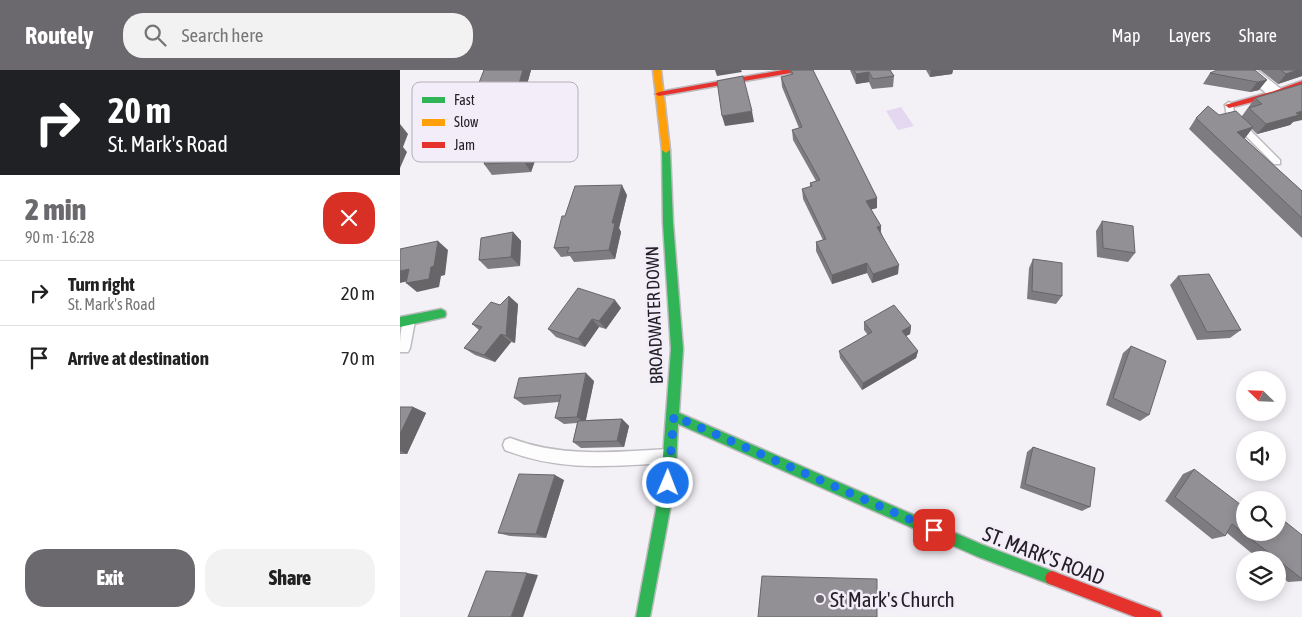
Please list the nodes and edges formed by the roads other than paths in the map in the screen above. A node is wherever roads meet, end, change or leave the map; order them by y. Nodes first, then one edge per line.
1 (657, 70) edge
2 (796, 70) edge
3 (1246, 70) edge
4 (1302, 83) edge
5 (1277, 93) junction
6 (659, 94) junction
7 (1229, 106) joint
8 (1277, 162) dead end
9 (441, 314) dead end
10 (404, 321) edge
11 (404, 348) dead end
12 (674, 416) junction
13 (510, 445) dead end
14 (669, 456) junction
15 (643, 617) edge
16 (1155, 617) edge

1 - 6 street, BROADWATER DOWN
2 - 6 street
3 - 5 street
4 - 5 street
5 - 7 street
6 - 12 street, BROADWATER DOWN
7 - 8 lane
9 - 10 street
10 - 11 lane
12 - 14 street, BROADWATER DOWN
12 - 16 street, ST. MARK'S ROAD
13 - 14 lane
14 - 15 street, BROADWATER DOWN

